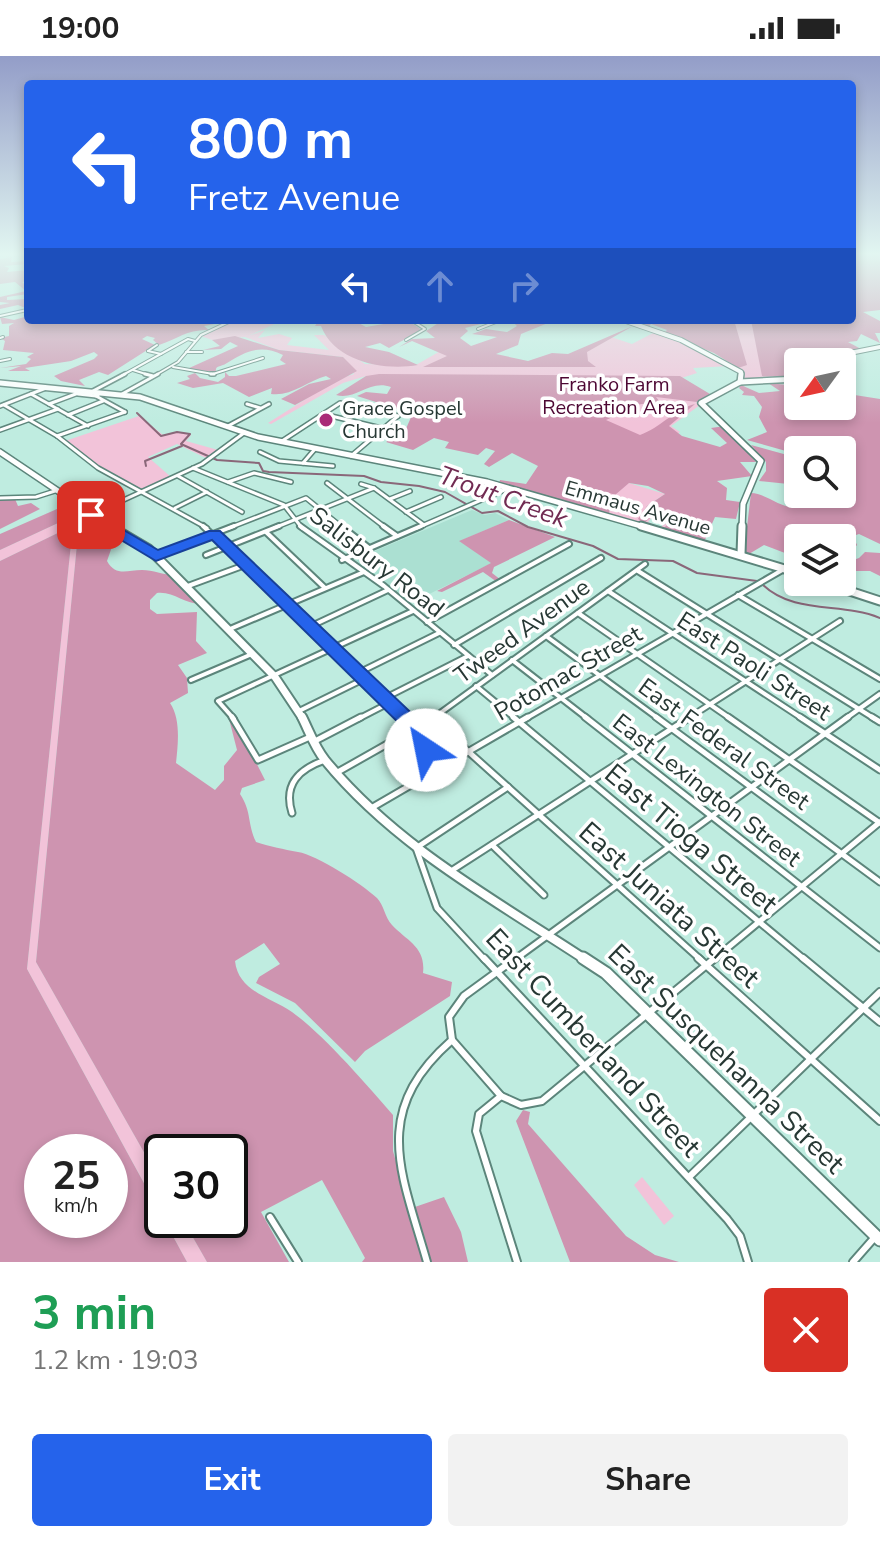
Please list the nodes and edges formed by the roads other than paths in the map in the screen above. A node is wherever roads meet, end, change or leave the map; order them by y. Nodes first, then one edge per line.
1 (24, 311) edge
2 (0, 316) edge
3 (226, 324) edge
4 (418, 324) edge
5 (491, 324) edge
6 (633, 324) edge
7 (478, 329) dead end
8 (406, 340) dead end
9 (195, 341) junction
10 (157, 345) dead end
11 (880, 347) edge
12 (186, 352) junction
13 (202, 352) dead end
14 (856, 352) edge
15 (161, 354) junction
16 (263, 358) dead end
17 (10, 359) dead end
18 (0, 361) edge
19 (171, 366) junction
20 (149, 369) dead end
21 (132, 370) junction
22 (142, 373) junction
23 (153, 376) junction
24 (784, 380) edge
25 (740, 382) junction
26 (0, 383) edge
27 (50, 386) junction
28 (79, 392) junction
29 (31, 394) junction
30 (96, 394) junction
31 (122, 394) junction
32 (104, 401) junction
33 (49, 404) junction
34 (247, 404) dead end
35 (269, 404) dead end
36 (2, 406) edge
37 (260, 408) junction
38 (58, 409) junction
39 (323, 414) junction
40 (68, 415) junction
41 (29, 420) junction
42 (88, 426) junction
43 (226, 427) junction
44 (381, 428) junction
45 (0, 430) edge
46 (244, 433) junction
47 (57, 436) junction
48 (282, 441) junction
49 (317, 447) junction
50 (260, 452) dead end
51 (2, 455) edge
52 (351, 456) junction
53 (303, 463) junction
54 (333, 466) dead end
55 (193, 468) junction
56 (177, 475) junction
57 (228, 482) junction
58 (291, 482) dead end
59 (327, 483) dead end
60 (361, 484) dead end
61 (374, 488) junction
62 (509, 488) junction
63 (55, 491) junction
64 (144, 491) junction
65 (410, 491) dead end
66 (207, 492) junction
67 (441, 497) dead end
68 (0, 498) edge
69 (348, 499) junction
70 (389, 499) junction
71 (286, 506) junction
72 (175, 508) junction
73 (321, 510) junction
74 (242, 512) dead end
75 (406, 512) junction
76 (91, 515) junction
77 (292, 521) junction
78 (424, 525) junction
79 (265, 531) junction
80 (214, 534) junction
81 (397, 536) junction
82 (569, 544) dead end
83 (227, 547) junction
84 (369, 548) junction
85 (741, 554) junction
86 (206, 555) dead end
87 (156, 556) junction
88 (601, 558) dead end
89 (342, 560) junction
90 (645, 564) dead end
91 (245, 565) junction
92 (784, 569) joint
93 (637, 570) junction
94 (365, 572) junction
95 (186, 587) junction
96 (325, 588) junction
97 (388, 590) junction
98 (608, 591) junction
99 (856, 593) edge
100 (738, 595) junction
101 (880, 601) edge
102 (286, 605) junction
103 (413, 611) junction
104 (578, 613) junction
105 (706, 614) junction
106 (840, 621) dead end
107 (427, 622) junction
108 (309, 627) junction
109 (230, 629) junction
110 (439, 633) junction
111 (673, 634) junction
112 (546, 636) junction
113 (812, 638) junction
114 (454, 645) junction
115 (333, 649) junction
116 (253, 653) junction
117 (637, 654) junction
118 (468, 656) junction
119 (779, 659) junction
120 (512, 660) junction
121 (358, 673) junction
122 (492, 675) junction
123 (600, 675) junction
124 (275, 677) junction
125 (364, 679) junction
126 (880, 679) edge
127 (191, 680) dead end
128 (745, 681) junction
129 (476, 686) junction
130 (880, 694) edge
131 (561, 698) junction
132 (388, 700) junction
133 (709, 704) junction
134 (859, 709) junction
135 (299, 711) junction
136 (432, 719) junction
137 (519, 722) junction
138 (880, 722) edge
139 (672, 728) junction
140 (417, 730) junction
141 (826, 734) junction
142 (311, 740) junction
143 (468, 752) junction
144 (633, 754) junction
145 (325, 760) junction
146 (789, 760) junction
147 (880, 770) edge
148 (336, 773) junction
149 (423, 778) junction
150 (590, 782) junction
151 (508, 787) junction
152 (751, 787) junction
153 (370, 808) junction
154 (292, 813) dead end
155 (539, 815) junction
156 (711, 816) junction
157 (880, 822) edge
158 (492, 845) junction
159 (669, 846) junction
160 (416, 848) junction
161 (842, 854) junction
162 (451, 871) junction
163 (880, 882) edge
164 (617, 885) junction
165 (802, 887) junction
166 (544, 895) dead end
167 (759, 921) junction
168 (548, 934) junction
169 (880, 948) edge
170 (706, 966) junction
171 (497, 972) junction
172 (880, 992) edge
173 (864, 1009) junction
174 (648, 1014) junction
175 (880, 1022) edge
176 (452, 1040) junction
177 (811, 1059) junction
178 (585, 1066) junction
179 (501, 1096) junction
180 (752, 1115) junction
181 (880, 1121) edge
182 (689, 1177) junction
183 (270, 1217) dead end
184 (878, 1238) edge
185 (298, 1262) edge
186 (427, 1262) edge
187 (517, 1262) edge
188 (748, 1262) edge
189 (853, 1262) edge

1 - 2 street
3 - 9 street
4 - 8 street
5 - 7 street
6 - 25 main road
9 - 12 street
9 - 15 street
10 - 15 street
11 - 14 main road
12 - 13 street
12 - 19 street
15 - 21 street
16 - 19 street
17 - 18 street
19 - 23 street
20 - 22 street
21 - 22 street
21 - 30 street
22 - 23 street
23 - 31 street
24 - 25 main road
25 - 85 main road
26 - 27 main road, Emmaus Avenue
27 - 28 main road, Emmaus Avenue
27 - 29 street
28 - 30 main road, Emmaus Avenue
28 - 33 street
29 - 33 street
29 - 36 street
30 - 31 main road, Emmaus Avenue
30 - 32 street
31 - 43 main road, Emmaus Avenue
32 - 40 street
32 - 42 street
33 - 38 street
34 - 37 street
35 - 37 street
36 - 41 street
37 - 43 street
38 - 40 street
38 - 41 street
39 - 44 street
39 - 44 street
39 - 48 street
40 - 42 street
41 - 45 street
41 - 47 street
42 - 47 street
43 - 46 main road, Emmaus Avenue
44 - 52 street
46 - 48 main road, Emmaus Avenue
46 - 55 street
47 - 64 street
48 - 49 main road, Emmaus Avenue
49 - 52 main road, Emmaus Avenue
49 - 53 street
50 - 53 street
51 - 63 main road, East Susquehanna Street
52 - 62 main road, Emmaus Avenue
53 - 54 street
55 - 56 street
55 - 57 street, Salisbury Road
56 - 64 street
56 - 66 street
57 - 58 street
57 - 71 street, Salisbury Road
59 - 69 street
60 - 61 street
61 - 69 street
61 - 70 street
62 - 78 street
62 - 85 main road, Emmaus Avenue
63 - 68 street
63 - 76 main road, East Susquehanna Street
64 - 72 street
64 - 76 street
65 - 70 street
66 - 72 street
66 - 74 street
67 - 75 street
69 - 73 street
69 - 81 street
70 - 75 street
71 - 73 street
71 - 77 street, Salisbury Road
71 - 80 street
72 - 80 street
73 - 77 street
73 - 84 street
75 - 78 street
76 - 87 main road, East Susquehanna Street
77 - 79 street
77 - 89 street, Salisbury Road
78 - 81 street
79 - 83 street
79 - 96 street
80 - 83 street
80 - 87 street
81 - 84 street
82 - 107 street
83 - 86 street
83 - 91 street
84 - 89 street
85 - 92 main road, Emmaus Avenue
87 - 95 main road, East Susquehanna Street
88 - 114 street
89 - 94 street, Salisbury Road
90 - 93 street, Tweed Avenue
91 - 95 street
91 - 102 street
92 - 100 street, Potomac Street
93 - 98 street, Tweed Avenue
93 - 105 street
94 - 96 street
94 - 97 street, Salisbury Road
95 - 109 main road, East Susquehanna Street
96 - 102 street
97 - 103 street, Salisbury Road
97 - 108 street
98 - 104 street, Tweed Avenue
98 - 111 street, East Paoli Street
99 - 101 main road
100 - 105 street, Potomac Street
100 - 113 street
102 - 108 street
102 - 109 street
103 - 107 street, Salisbury Road
103 - 115 street
104 - 112 street, Tweed Avenue
104 - 117 street
105 - 111 street, Potomac Street
105 - 119 street
106 - 113 street
107 - 110 street, Salisbury Road
108 - 115 street
109 - 116 main road, East Susquehanna Street
110 - 114 street, Salisbury Road
110 - 121 street
111 - 117 street, Potomac Street
111 - 128 street, East Paoli Street
112 - 120 street, Tweed Avenue
112 - 123 street, East Federal Street
113 - 119 street
113 - 126 street
114 - 118 street, Salisbury Road
115 - 121 street
115 - 124 street
116 - 124 main road, East Susquehanna Street
116 - 127 street
117 - 123 street, Potomac Street
117 - 133 street
118 - 122 street, Salisbury Road
118 - 132 street
119 - 128 street
119 - 134 street
120 - 122 street, Tweed Avenue
120 - 131 street, East Lexington Street
121 - 125 street
122 - 129 street, Tweed Avenue
123 - 131 street, Potomac Street
123 - 139 street, East Federal Street
124 - 135 main road, East Susquehanna Street
124 - 142 street
125 - 132 street
125 - 135 street
128 - 133 street
128 - 141 street, East Paoli Street
129 - 136 street, Tweed Avenue
129 - 137 street, East Tioga Street
130 - 134 street
131 - 137 street, Potomac Street
131 - 144 street, East Lexington Street
132 - 140 street
132 - 142 street
133 - 139 street
133 - 146 street
134 - 138 street
134 - 141 street
135 - 142 main road, East Susquehanna Street
136 - 140 street, Tweed Avenue
136 - 143 street, East Juniata Street
137 - 143 street, Potomac Street
137 - 150 street, East Tioga Street
139 - 144 street
139 - 152 street, East Federal Street
140 - 148 street, Tweed Avenue
140 - 149 street
141 - 146 street
141 - 147 street, East Paoli Street
142 - 145 main road, East Susquehanna Street
143 - 149 street, Potomac Street
143 - 151 street, East Juniata Street
144 - 150 street
144 - 156 street, East Lexington Street
145 - 148 main road, East Susquehanna Street
145 - 154 street
146 - 152 street
146 - 157 street
148 - 153 main road, East Susquehanna Street
149 - 153 street, Potomac Street
150 - 155 street
150 - 159 street, East Tioga Street
151 - 155 street, East Juniata Street
151 - 160 street
152 - 156 street
152 - 161 street, East Federal Street
153 - 160 main road, East Susquehanna Street
155 - 158 street
155 - 164 street, East Juniata Street
156 - 159 street
156 - 165 street, East Lexington Street
157 - 161 street
158 - 162 street
158 - 166 street
159 - 164 street
159 - 167 street, East Tioga Street
160 - 162 main road, East Susquehanna Street
160 - 171 street, East Cumberland Street
161 - 163 street, East Federal Street
161 - 165 street
162 - 168 main road, East Susquehanna Street
164 - 168 street
164 - 170 street, East Juniata Street
165 - 167 street
165 - 169 street, East Lexington Street
167 - 170 street
167 - 173 street, East Tioga Street
168 - 171 street
168 - 174 main road, East Susquehanna Street
170 - 174 street
170 - 177 street, East Juniata Street
171 - 176 street
171 - 178 street, East Cumberland Street
172 - 173 street
173 - 175 street, East Tioga Street
173 - 177 street
174 - 178 street
174 - 180 main road, East Susquehanna Street
176 - 179 street
176 - 186 street
177 - 180 street
177 - 181 street, East Juniata Street
178 - 179 street
178 - 182 street, East Cumberland Street
179 - 187 street
180 - 182 street
180 - 184 main road, East Susquehanna Street
182 - 188 street, East Cumberland Street
183 - 185 street
184 - 189 street

